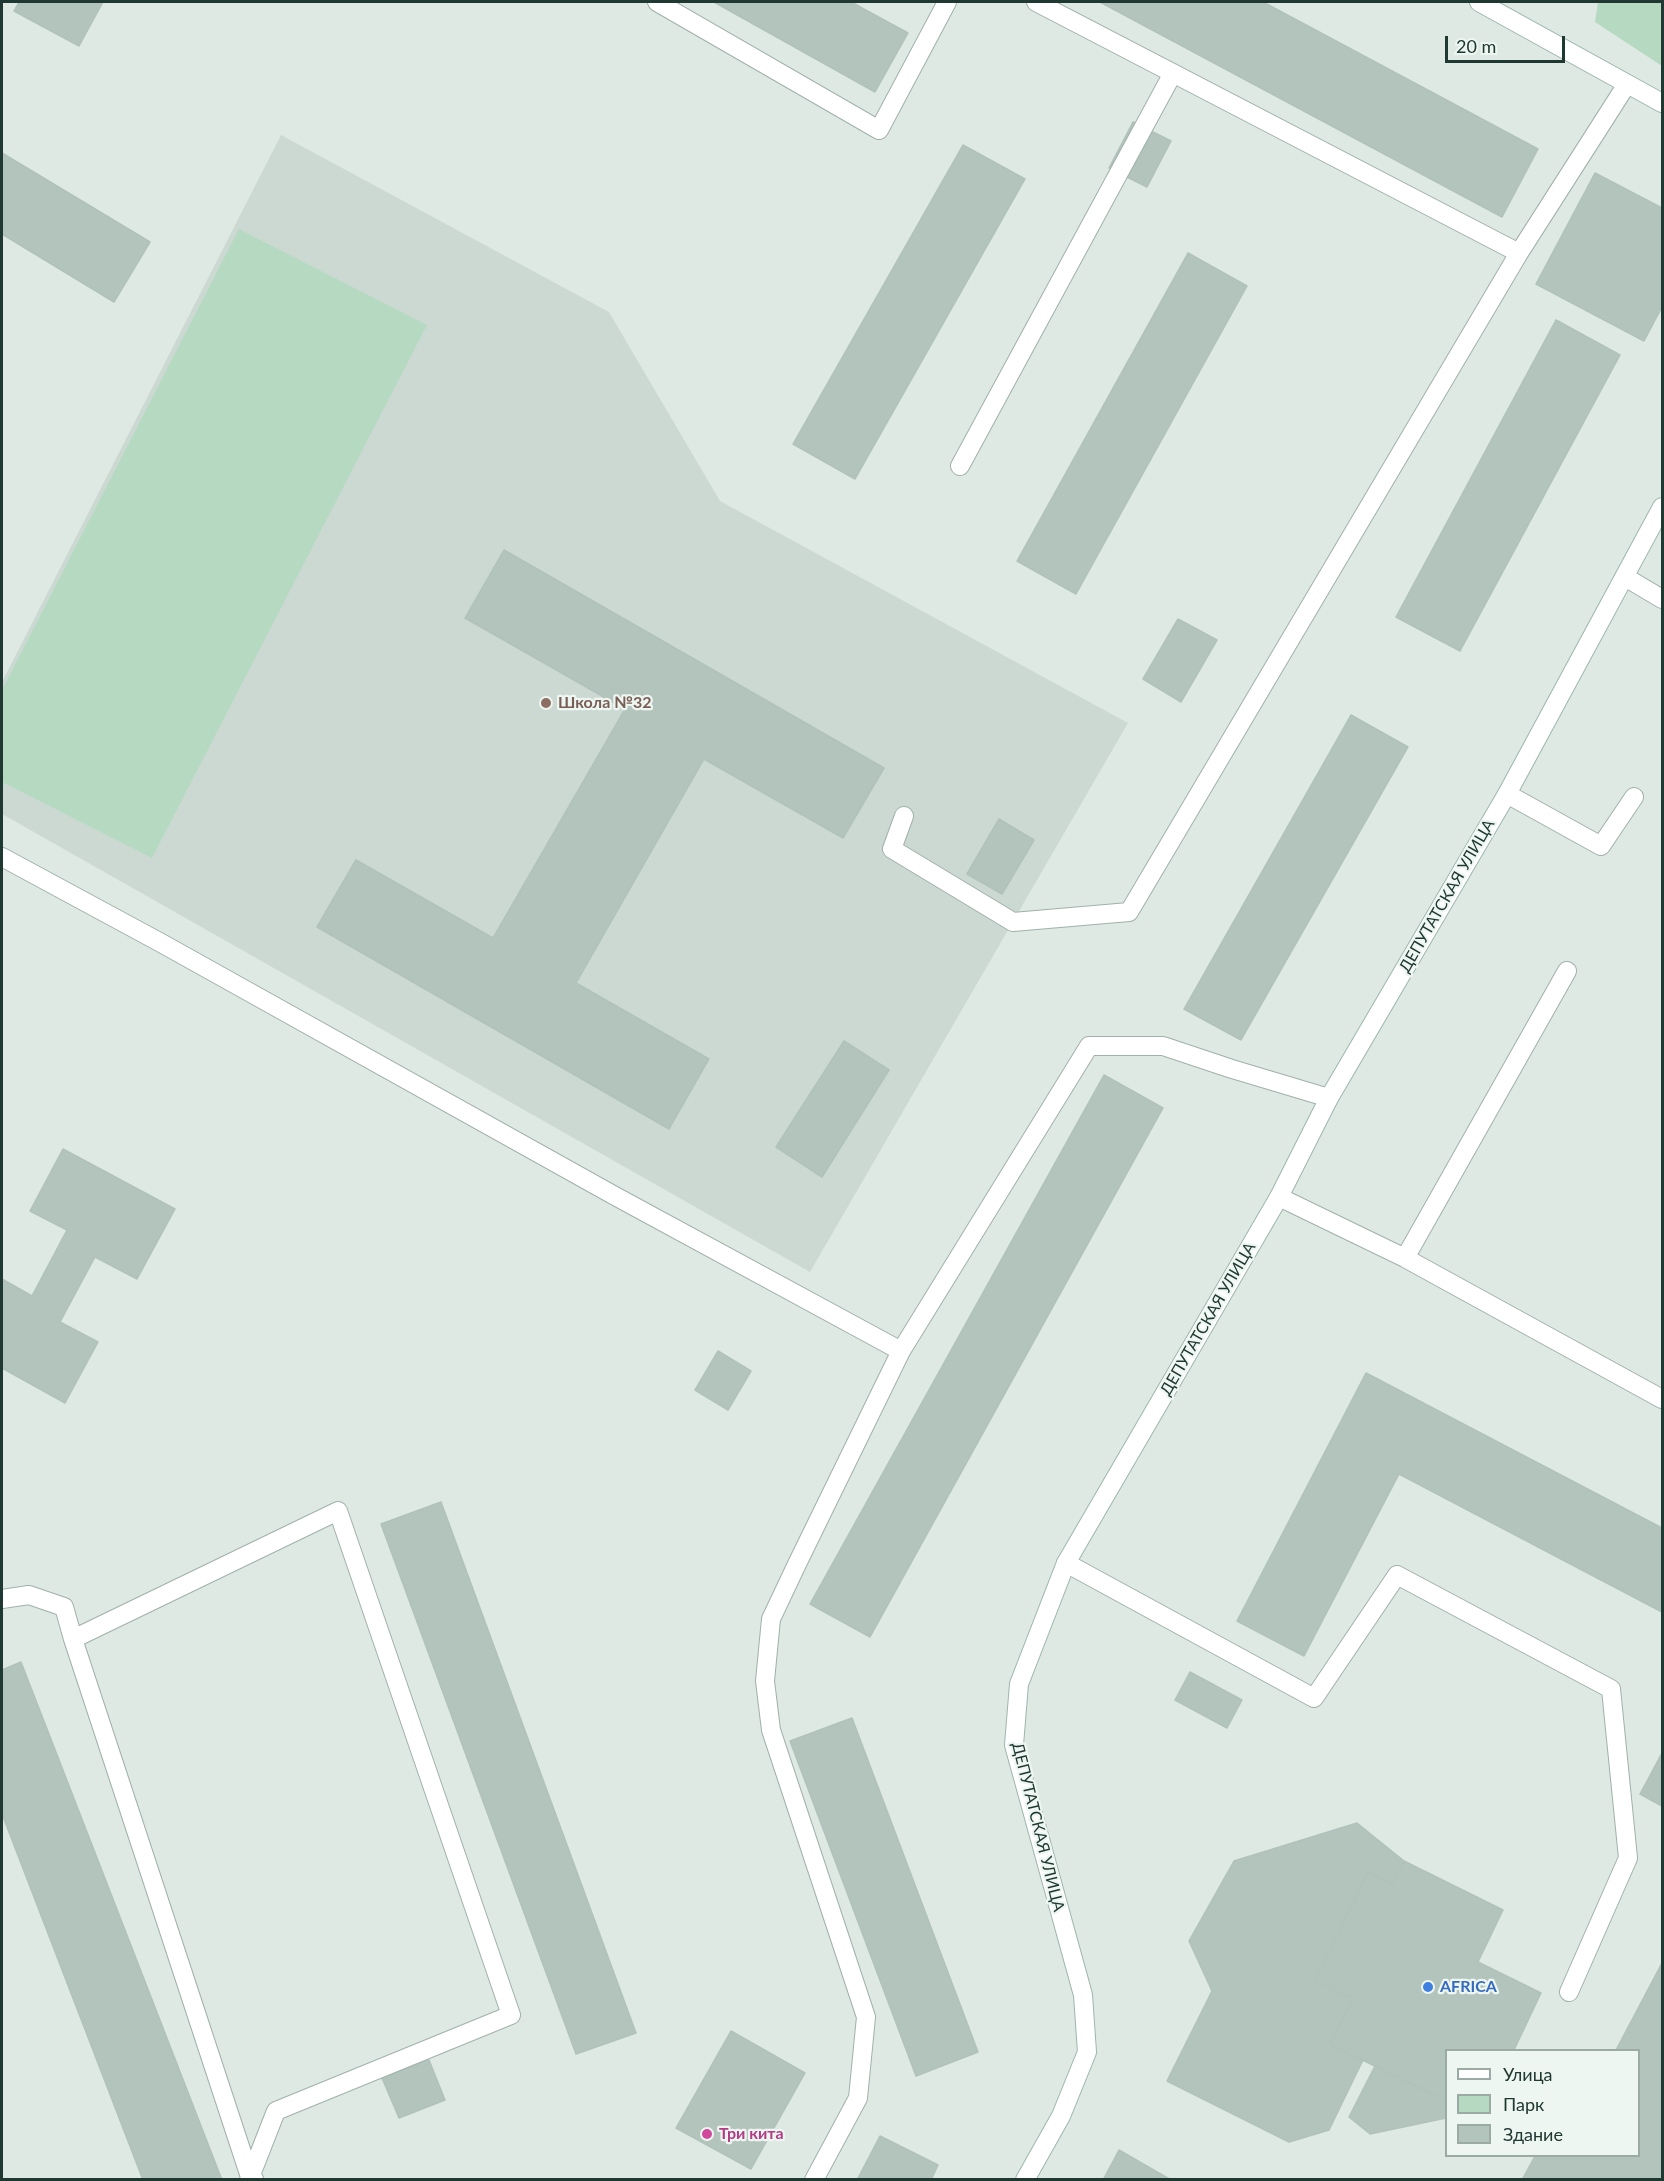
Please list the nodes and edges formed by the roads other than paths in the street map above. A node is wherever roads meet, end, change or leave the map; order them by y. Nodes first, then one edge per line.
1 (657, 2) edge
2 (947, 2) edge
3 (1036, 2) edge
4 (1479, 2) edge
5 (1173, 73) junction
6 (1627, 84) junction
7 (1662, 103) edge
8 (1519, 253) junction
9 (960, 466) dead end
10 (1662, 507) edge
11 (1625, 577) junction
12 (1662, 599) edge
13 (1507, 794) junction
14 (1635, 797) dead end
15 (904, 816) dead end
16 (2, 857) edge
17 (1567, 971) dead end
18 (1329, 1098) junction
19 (1279, 1197) junction
20 (1405, 1258) junction
21 (900, 1351) junction
22 (1662, 1400) edge
23 (1066, 1563) junction
24 (2, 1599) edge
25 (73, 1639) junction
26 (1569, 1992) dead end
27 (251, 2179) edge
28 (814, 2180) edge
29 (1025, 2180) edge

1 - 2 street
3 - 5 street
4 - 6 street
5 - 8 street
5 - 9 street
6 - 7 street
6 - 8 street
8 - 15 street
10 - 11 street, ДЕПУТАТСКАЯ УЛИЦА
11 - 12 street
11 - 13 street, ДЕПУТАТСКАЯ УЛИЦА
13 - 14 street
13 - 18 street, ДЕПУТАТСКАЯ УЛИЦА
16 - 21 street
17 - 20 street
18 - 19 street, ДЕПУТАТСКАЯ УЛИЦА
18 - 21 street
19 - 20 street
19 - 23 street, ДЕПУТАТСКАЯ УЛИЦА
20 - 22 street
21 - 28 street
23 - 26 street
23 - 29 street, ДЕПУТАТСКАЯ УЛИЦА
24 - 25 street
25 - 27 street
25 - 27 street

